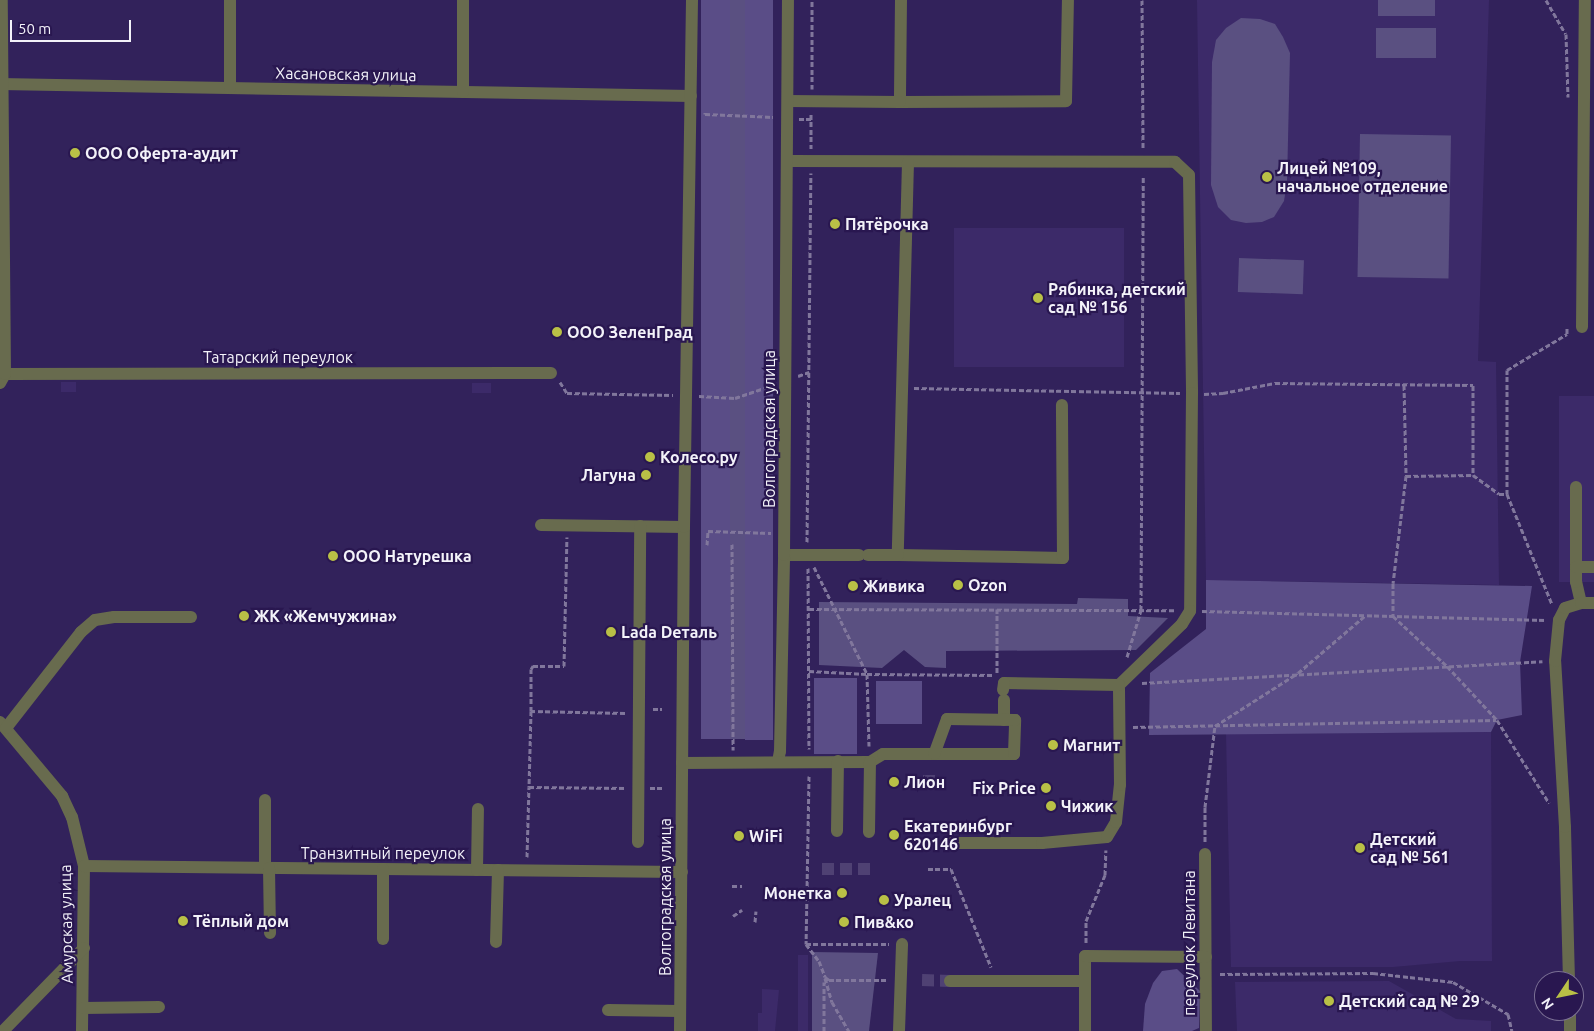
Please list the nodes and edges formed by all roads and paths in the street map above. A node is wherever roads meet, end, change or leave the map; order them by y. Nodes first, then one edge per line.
1 (2, 0) edge
2 (230, 0) edge
3 (463, 0) edge
4 (692, 0) edge
5 (788, 0) edge
6 (812, 0) edge
7 (901, 0) edge
8 (1068, 0) edge
9 (1142, 0) edge
10 (1546, 0) edge
11 (1585, 0) edge
12 (1, 84) edge
13 (230, 88) junction
14 (463, 92) junction
15 (691, 96) junction
16 (1568, 100) dead end
17 (788, 101) junction
18 (812, 102) junction
19 (900, 102) junction
20 (705, 106) dead end
21 (788, 118) junction
22 (811, 119) junction
23 (787, 162) junction
24 (811, 162) junction
25 (908, 162) junction
26 (1143, 162) junction
27 (1567, 324) dead end
28 (1582, 327) dead end
29 (552, 373) joint
30 (3, 379) edge
31 (1404, 385) junction
32 (903, 388) junction
33 (1142, 390) junction
34 (1192, 393) junction
35 (686, 396) junction
36 (735, 398) dead end
37 (1062, 405) dead end
38 (1473, 475) junction
39 (1406, 476) junction
40 (1576, 487) dead end
41 (1507, 494) junction
42 (541, 525) dead end
43 (640, 526) junction
44 (684, 526) junction
45 (773, 533) dead end
46 (567, 537) dead end
47 (732, 544) dead end
48 (707, 545) dead end
49 (784, 555) junction
50 (807, 555) junction
51 (898, 555) junction
52 (1576, 567) junction
53 (1594, 567) edge
54 (1588, 603) edge
55 (997, 609) dead end
56 (1366, 615) dead end
57 (191, 617) dead end
58 (1559, 620) junction
59 (1555, 660) junction
60 (1446, 666) junction
61 (809, 671) junction
62 (1298, 673) junction
63 (867, 674) junction
64 (1119, 684) junction
65 (530, 711) junction
66 (625, 713) dead end
67 (1004, 720) junction
68 (1497, 720) junction
69 (3, 725) edge
70 (1215, 726) junction
71 (1120, 727) junction
72 (742, 750) dead end
73 (934, 754) junction
74 (809, 761) junction
75 (838, 761) junction
76 (778, 762) junction
77 (870, 762) junction
78 (682, 763) junction
79 (529, 787) junction
80 (639, 788) junction
81 (662, 788) dead end
82 (265, 800) dead end
83 (478, 809) dead end
84 (1564, 827) junction
85 (837, 831) dead end
86 (869, 832) dead end
87 (1107, 837) junction
88 (638, 842) dead end
89 (951, 843) dead end
90 (527, 850) dead end
91 (1205, 854) joint
92 (84, 866) junction
93 (267, 868) junction
94 (383, 869) junction
95 (928, 869) dead end
96 (477, 870) junction
97 (498, 870) junction
98 (682, 872) junction
99 (732, 886) dead end
100 (742, 886) dead end
101 (742, 910) dead end
102 (756, 911) dead end
103 (733, 916) dead end
104 (756, 922) dead end
105 (270, 934) dead end
106 (382, 939) dead end
107 (496, 942) dead end
108 (806, 944) junction
109 (902, 944) joint
110 (84, 948) junction
111 (1085, 956) junction
112 (1206, 957) junction
113 (1569, 971) edge
114 (1206, 974) junction
115 (825, 977) junction
116 (902, 980) junction
117 (950, 980) tunnel mouth
118 (996, 981) junction
119 (1085, 981) junction
120 (159, 1007) dead end
121 (83, 1008) junction
122 (608, 1010) dead end
123 (680, 1011) junction
124 (3, 1031) edge
125 (82, 1031) edge
126 (680, 1031) edge
127 (824, 1031) edge
128 (849, 1031) edge
129 (899, 1031) edge
130 (1085, 1031) edge
131 (1206, 1031) edge
132 (1512, 1031) edge

1 - 12 street
2 - 13 street
3 - 14 street
4 - 15 street, Волгоградская улица
5 - 17 street, Волгоградская улица
6 - 18 path
7 - 19 street
8 - 19 street
9 - 26 path
10 - 16 path
11 - 28 street
12 - 13 street, Хасановская улица
12 - 30 street
13 - 14 street, Хасановская улица
14 - 15 street, Хасановская улица
15 - 35 street, Волгоградская улица
17 - 18 street
17 - 21 street, Волгоградская улица
18 - 19 street
18 - 22 path
20 - 21 path
21 - 22 path
21 - 23 street, Волгоградская улица
22 - 24 path
23 - 24 street
23 - 49 street, Волгоградская улица
24 - 25 street
24 - 50 path
25 - 26 street
25 - 32 street
26 - 33 path
26 - 34 street
27 - 41 path
29 - 30 street, Татарский переулок
29 - 35 path
31 - 34 path
31 - 38 path
31 - 39 path
32 - 33 path
32 - 51 street
33 - 34 path
33 - 64 path
34 - 64 street
35 - 36 path
35 - 44 street, Волгоградская улица
37 - 51 street
38 - 39 path
38 - 41 path
39 - 60 path
40 - 52 street
41 - 58 path
42 - 43 street
43 - 44 street
43 - 80 street
44 - 78 street, Волгоградская улица
45 - 48 path
46 - 65 path
47 - 72 path
49 - 50 street
49 - 76 street, Волгоградская улица
50 - 51 street
50 - 61 path
50 - 63 path
52 - 53 street
52 - 54 street
54 - 58 street
55 - 63 path
56 - 62 path
57 - 69 street
58 - 59 street
59 - 60 path
59 - 84 street
60 - 62 path
60 - 68 path
61 - 63 path
61 - 74 path
62 - 64 path
62 - 70 path
63 - 77 path
64 - 67 street
64 - 71 street
65 - 66 path
65 - 79 path
67 - 73 street
67 - 73 street
68 - 70 path
68 - 84 path
69 - 92 street, Амурская улица
70 - 71 path
70 - 91 path
71 - 87 street
73 - 77 street
74 - 75 street
74 - 76 street
74 - 108 path
75 - 77 street
75 - 85 street
76 - 78 street
77 - 86 street
78 - 98 street, Волгоградская улица
79 - 80 path
79 - 90 path
80 - 81 path
80 - 88 street
82 - 93 street
83 - 96 street
84 - 113 street
87 - 89 street
87 - 111 path
91 - 112 street, переулок Левитана
92 - 93 street, Транзитный переулок
92 - 110 street, Амурская улица
93 - 94 street, Транзитный переулок
93 - 105 street
94 - 96 street, Транзитный переулок
94 - 106 street
95 - 118 path
96 - 97 street, Транзитный переулок
97 - 98 street, Транзитный переулок
97 - 107 street
98 - 123 street, Волгоградская улица
99 - 100 path
101 - 103 path
102 - 104 path
108 - 109 path
108 - 115 path
109 - 116 street
110 - 121 street, Амурская улица
110 - 124 street
111 - 112 street
111 - 119 street
112 - 114 street, переулок Левитана
114 - 131 street, переулок Левитана
114 - 132 path
115 - 116 path
115 - 127 path
115 - 128 path
116 - 129 street
117 - 118 street
118 - 119 street
119 - 130 street
120 - 121 street
121 - 125 street, Амурская улица
122 - 123 street
123 - 126 street, Волгоградская улица

